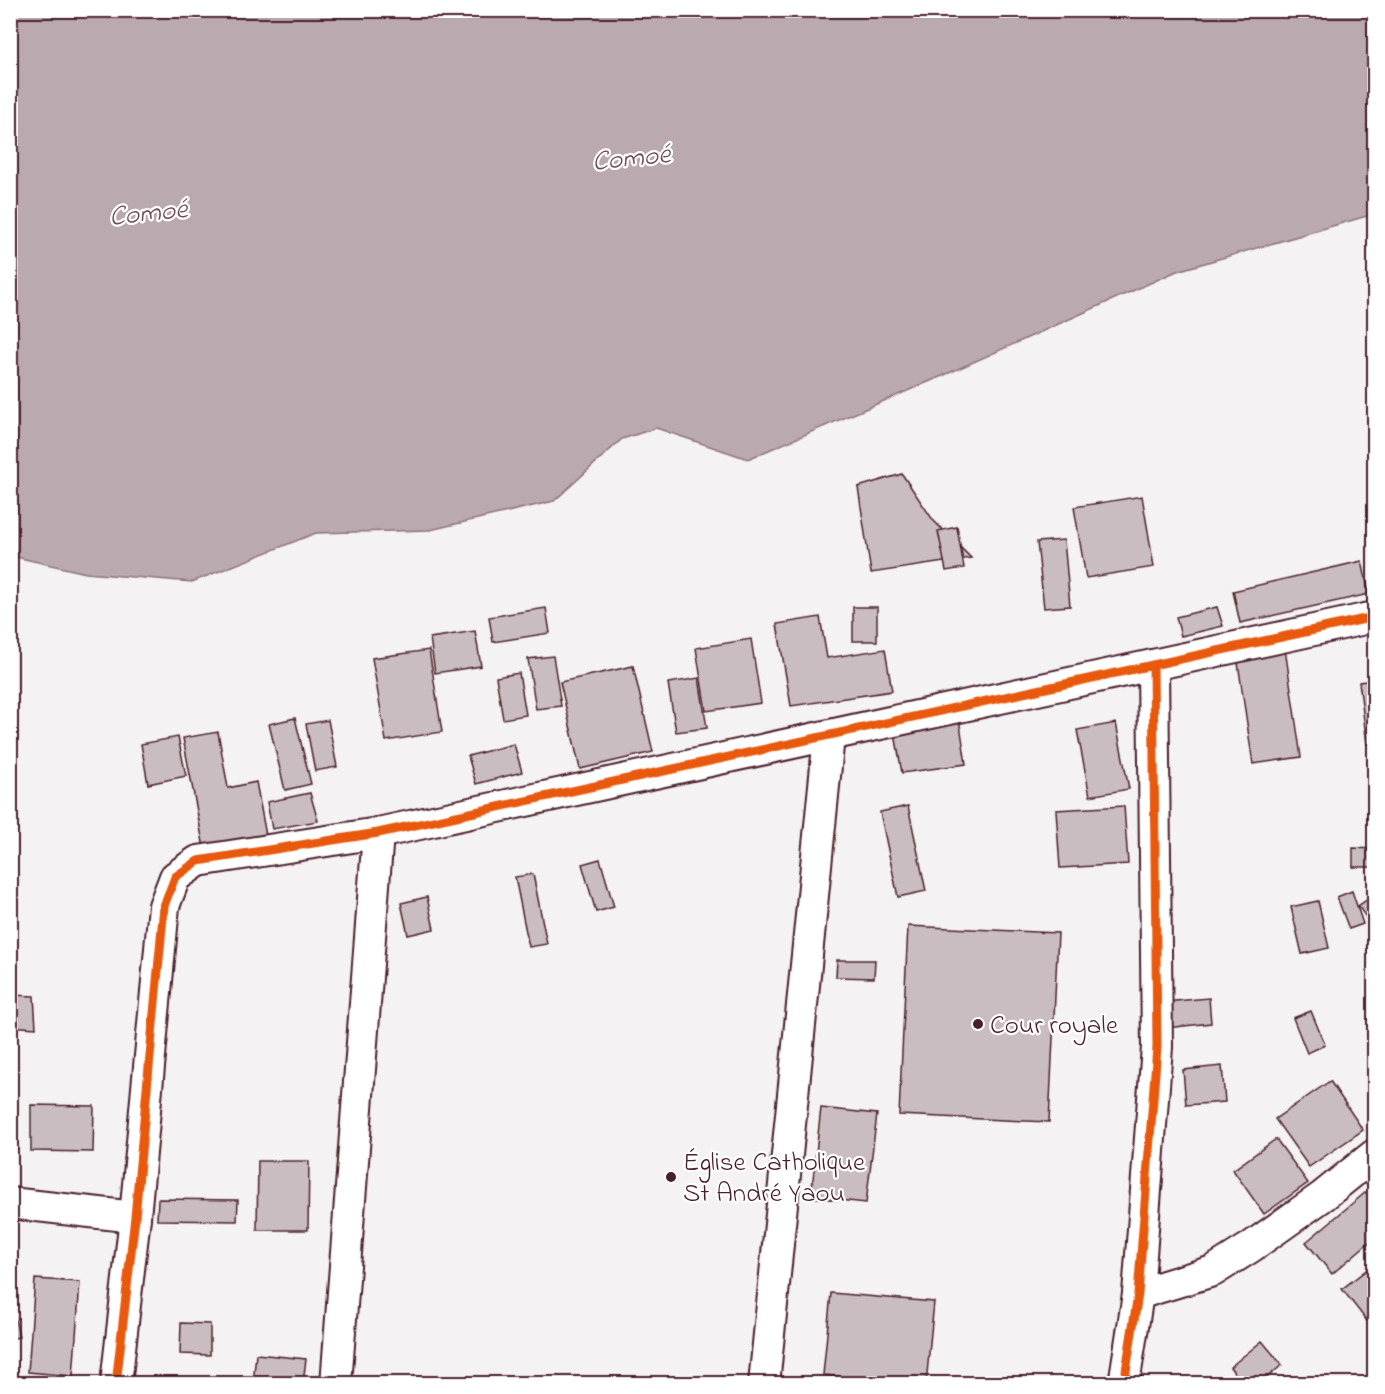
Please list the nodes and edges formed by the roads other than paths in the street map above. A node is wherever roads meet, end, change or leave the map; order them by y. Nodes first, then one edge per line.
1 (1374, 617) edge
2 (1153, 665) junction
3 (829, 736) junction
4 (378, 833) junction
5 (1374, 1155) edge
6 (10, 1203) edge
7 (135, 1217) junction
8 (1138, 1294) junction
9 (1127, 1380) edge
10 (116, 1383) edge
11 (336, 1383) edge
12 (764, 1383) edge

1 - 2 street
2 - 3 street
2 - 8 street
3 - 4 street
3 - 12 street
4 - 7 street
4 - 11 street
5 - 8 street
6 - 7 street
7 - 10 street
8 - 9 street

